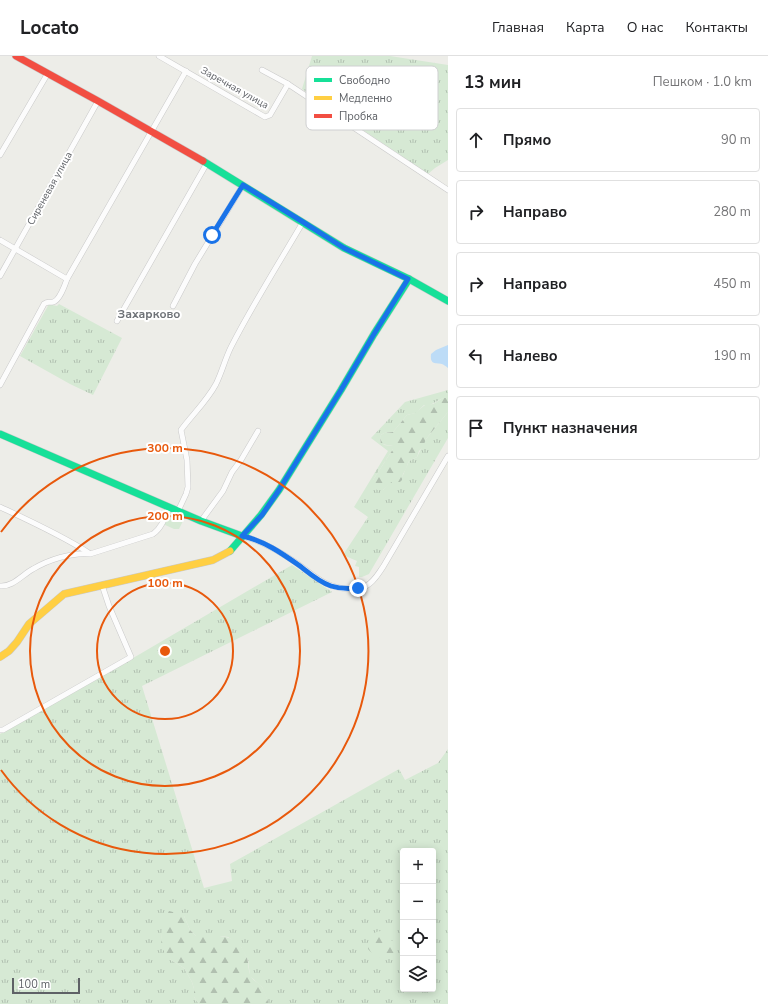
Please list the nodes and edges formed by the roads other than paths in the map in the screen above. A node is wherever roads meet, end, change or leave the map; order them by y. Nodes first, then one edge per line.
1 (16, 56) edge
2 (158, 56) edge
3 (262, 70) dead end
4 (186, 71) junction
5 (48, 73) junction
6 (288, 84) junction
7 (306, 96) edge
8 (98, 101) junction
9 (357, 130) edge
10 (151, 131) junction
11 (0, 155) edge
12 (208, 163) junction
13 (243, 185) junction
14 (448, 190) edge
15 (303, 222) junction
16 (0, 240) edge
17 (15, 248) junction
18 (0, 276) edge
19 (67, 279) junction
20 (408, 279) junction
21 (446, 300) edge
22 (173, 306) dead end
23 (117, 321) dead end
24 (0, 385) edge
25 (258, 430) dead end
26 (0, 434) edge
27 (448, 456) edge
28 (0, 507) edge
29 (169, 507) junction
30 (178, 511) junction
31 (201, 522) junction
32 (242, 536) junction
33 (90, 554) junction
34 (102, 585) junction
35 (0, 586) edge
36 (0, 657) edge
37 (0, 730) edge

1 - 5 street
2 - 4 street, Заречная улица
3 - 6 street
4 - 6 street, Заречная улица
4 - 10 street
5 - 8 street
5 - 11 street
6 - 7 street
8 - 10 street
8 - 17 street, Сиреневая улица
9 - 14 street
10 - 12 street
10 - 19 street
12 - 13 street
12 - 23 street
13 - 15 street
13 - 22 street
15 - 20 street
15 - 30 street
16 - 17 street
17 - 18 street, Сиреневая улица
17 - 19 street
19 - 24 street
20 - 21 street
20 - 32 street
25 - 31 street
26 - 29 street
27 - 32 street
28 - 33 street
29 - 30 street
29 - 33 street
30 - 31 street
31 - 32 street
32 - 34 street
33 - 35 street
34 - 36 street
34 - 37 street

